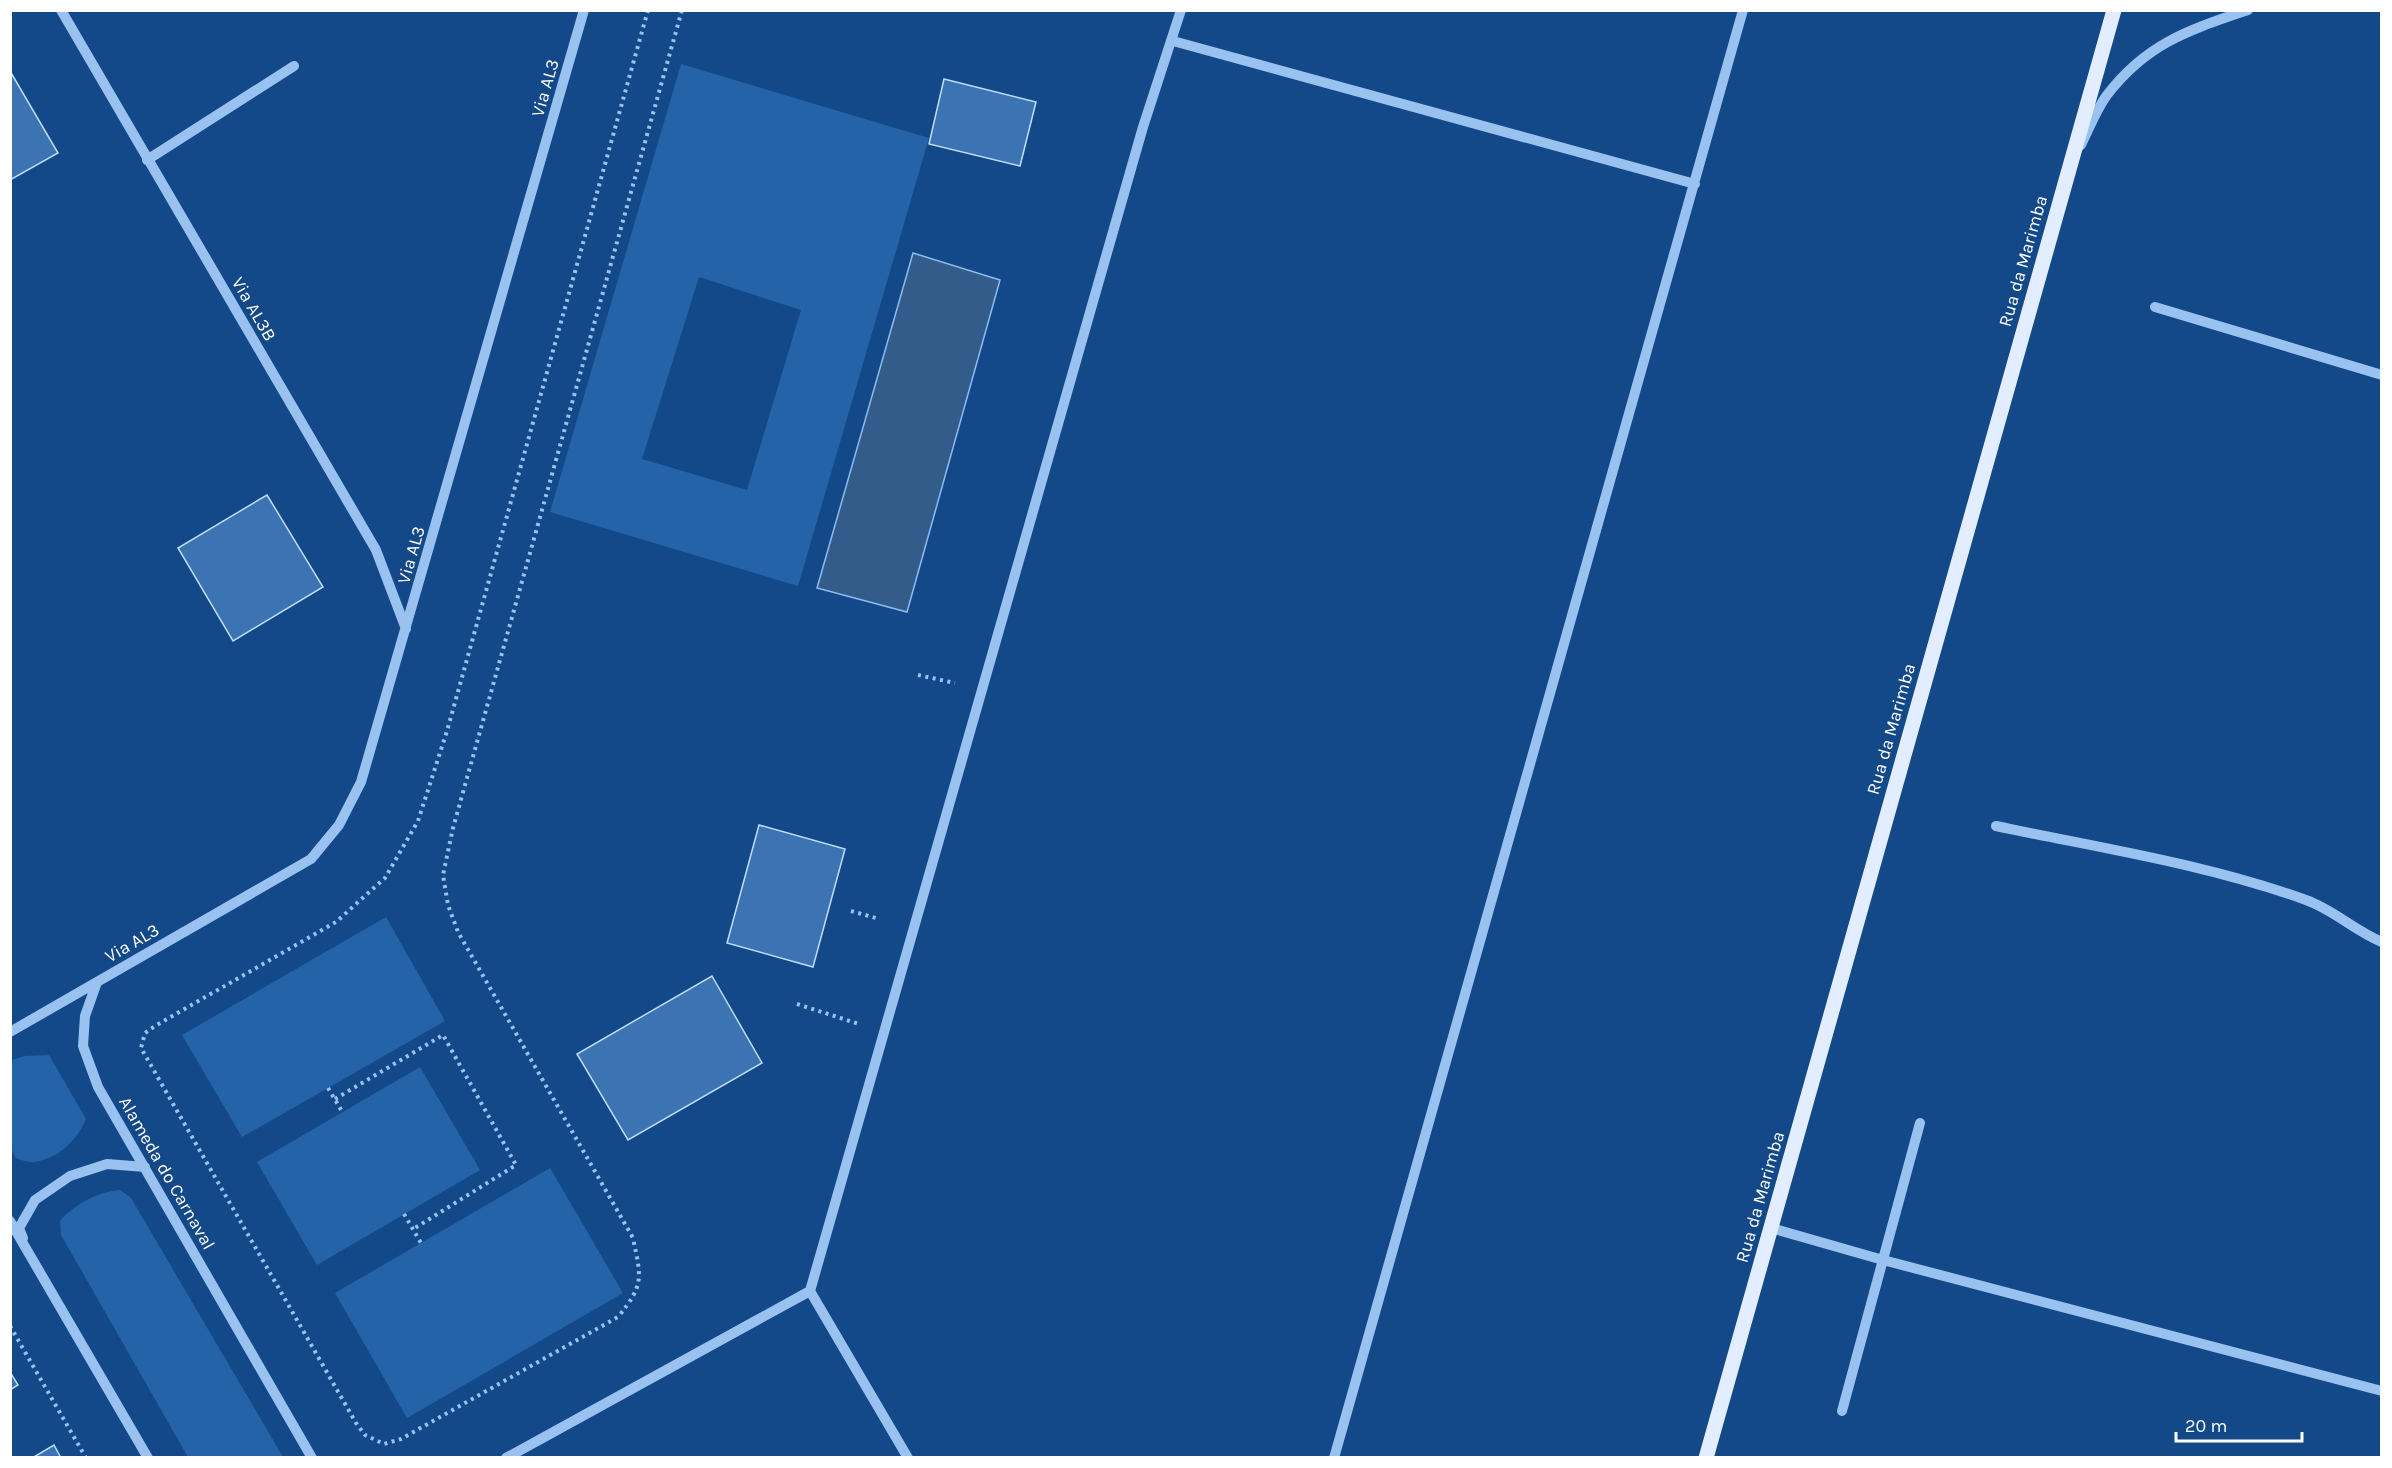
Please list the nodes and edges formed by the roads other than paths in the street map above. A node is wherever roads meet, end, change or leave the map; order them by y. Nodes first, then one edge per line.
1 (62, 10) edge
2 (584, 10) edge
3 (1180, 10) edge
4 (1743, 10) edge
5 (2114, 10) edge
6 (2248, 10) edge
7 (1173, 41) junction
8 (294, 66) dead end
9 (147, 160) junction
10 (2070, 166) junction
11 (1695, 184) junction
12 (2155, 307) dead end
13 (2382, 375) edge
14 (407, 629) junction
15 (1996, 826) dead end
16 (2382, 942) edge
17 (97, 982) junction
18 (10, 1032) edge
19 (1920, 1124) dead end
20 (144, 1167) junction
21 (10, 1221) edge
22 (1771, 1228) junction
23 (28, 1251) junction
24 (1883, 1260) junction
25 (810, 1291) junction
26 (2382, 1391) edge
27 (1842, 1411) dead end
28 (148, 1458) edge
29 (312, 1458) edge
30 (506, 1458) edge
31 (908, 1458) edge
32 (1334, 1458) edge
33 (1706, 1458) edge

1 - 9 street, Via AL3B
2 - 14 street, Via AL3
3 - 7 street
4 - 11 street
5 - 10 main road, Rua da Marimba
6 - 10 street
7 - 11 street
7 - 25 street
8 - 9 street
9 - 14 street, Via AL3B
10 - 22 main road, Rua da Marimba
11 - 32 street
12 - 13 street
14 - 17 street, Via AL3
15 - 16 street
17 - 18 street
17 - 20 street, Alameda do Carnaval
19 - 24 street
20 - 23 street
20 - 29 street, Alameda do Carnaval
21 - 23 street
22 - 24 street
22 - 33 main road, Rua da Marimba
23 - 28 street
24 - 26 street
24 - 27 street
25 - 30 street
25 - 31 street

